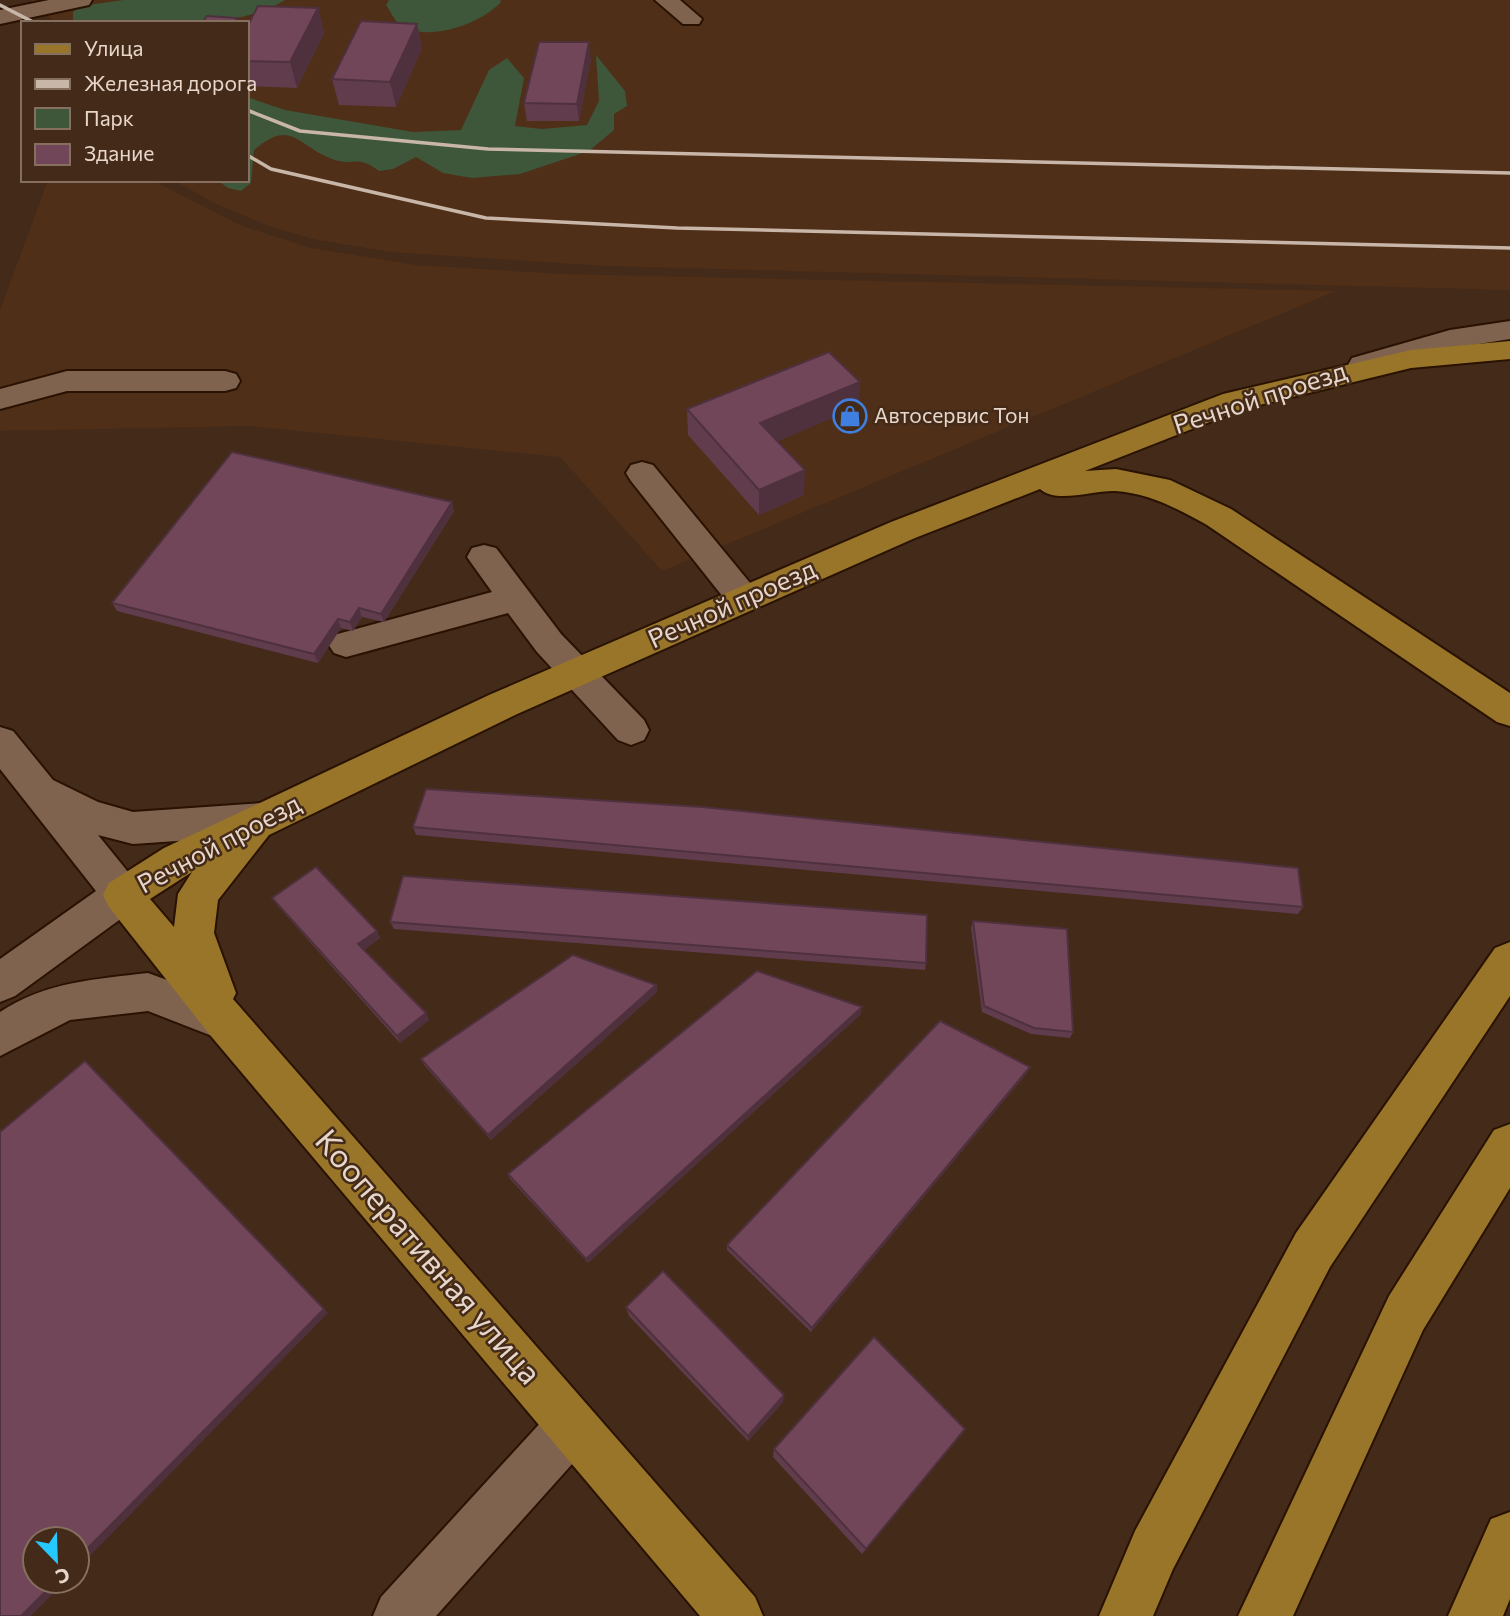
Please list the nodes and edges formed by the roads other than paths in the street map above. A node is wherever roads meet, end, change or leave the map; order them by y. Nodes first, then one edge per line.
1 (80, 0) edge
2 (666, 0) edge
3 (0, 17) edge
4 (691, 19) dead end
5 (1510, 330) edge
6 (1510, 350) edge
7 (1315, 379) junction
8 (225, 381) dead end
9 (0, 399) edge
10 (642, 473) dead end
11 (1016, 487) junction
12 (484, 556) dead end
13 (743, 598) junction
14 (514, 599) junction
15 (346, 644) dead end
16 (578, 674) junction
17 (1510, 712) edge
18 (631, 730) dead end
19 (0, 742) edge
20 (40, 788) junction
21 (262, 819) junction
22 (123, 895) junction
23 (1510, 961) edge
24 (0, 983) edge
25 (225, 1021) junction
26 (0, 1036) edge
27 (1510, 1146) edge
28 (572, 1426) junction
29 (1510, 1538) edge
30 (400, 1616) edge
31 (736, 1616) edge
32 (1126, 1616) edge
33 (1265, 1616) edge
34 (1475, 1616) edge

1 - 3 street
2 - 4 street
5 - 7 street, Речной проезд
6 - 7 main road
7 - 11 main road, Речной проезд
8 - 9 street
10 - 13 street
11 - 13 main road, Речной проезд
11 - 17 main road
12 - 14 street
13 - 16 main road, Речной проезд
14 - 15 street
14 - 16 street
16 - 18 street
16 - 21 main road, Речной проезд
19 - 20 street
20 - 21 street
20 - 22 street
21 - 22 main road, Речной проезд
21 - 25 main road
22 - 24 street, Речной проезд
22 - 25 main road, Кооперативная улица
23 - 32 main road
25 - 26 street
25 - 28 main road, Кооперативная улица
27 - 33 main road
28 - 30 street
28 - 31 main road, Кооперативная улица
29 - 34 main road

